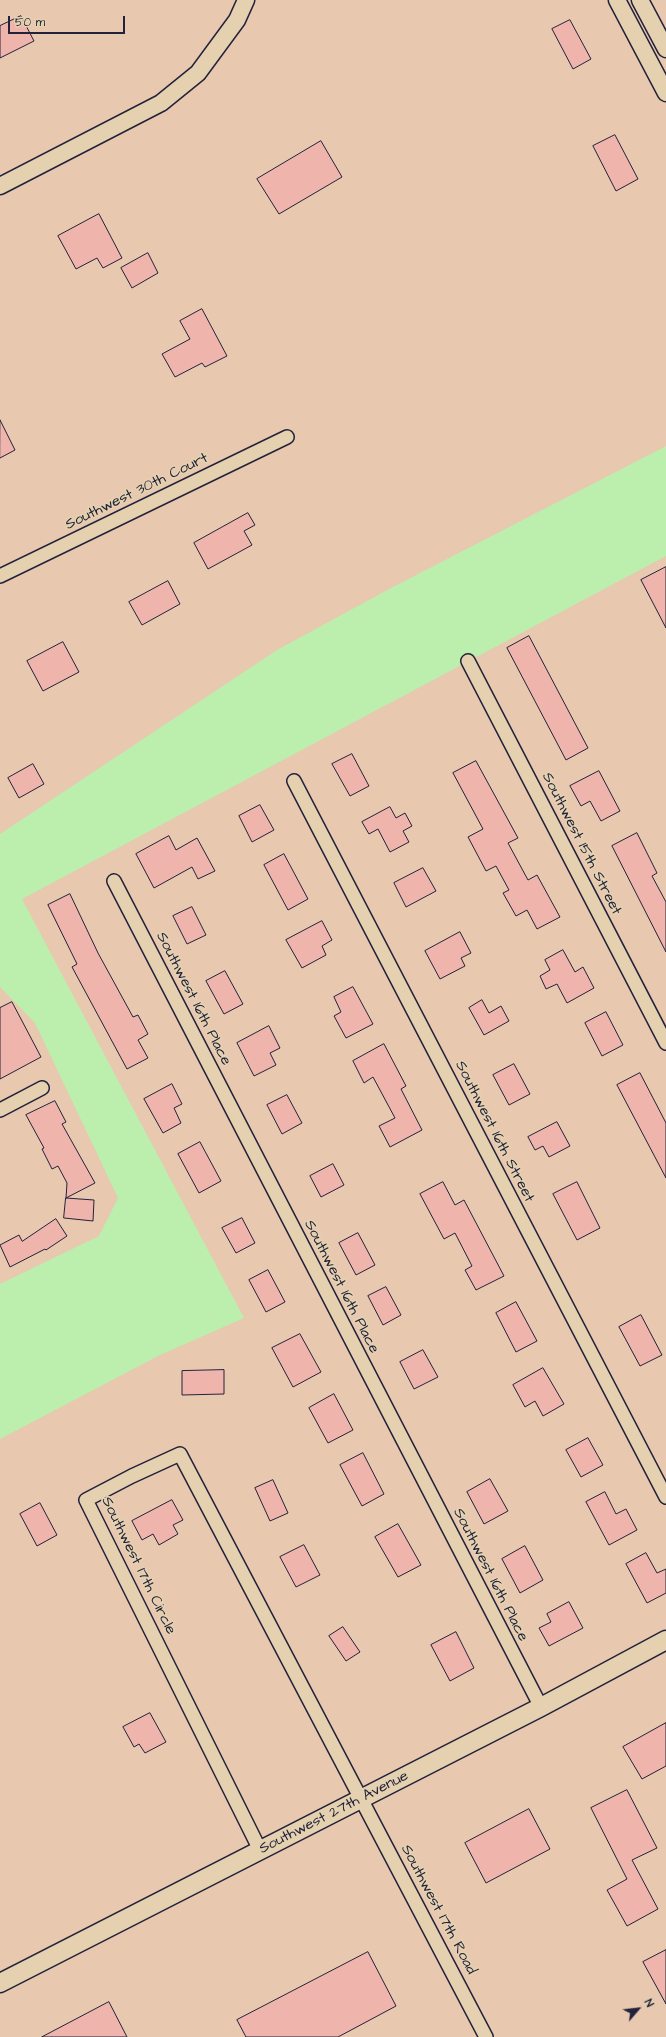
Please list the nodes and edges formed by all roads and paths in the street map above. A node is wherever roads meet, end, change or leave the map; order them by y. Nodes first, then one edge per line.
1 (246, 0) edge
2 (617, 0) edge
3 (643, 5) edge
4 (627, 20) junction
5 (666, 49) edge
6 (666, 93) edge
7 (0, 186) edge
8 (287, 437) dead end
9 (0, 576) edge
10 (468, 661) dead end
11 (294, 782) dead end
12 (114, 881) dead end
13 (666, 1043) edge
14 (42, 1088) dead end
15 (0, 1110) edge
16 (666, 1496) edge
17 (666, 1640) edge
18 (541, 1707) junction
19 (362, 1798) junction
20 (260, 1850) junction
21 (0, 1983) edge
22 (486, 2037) edge

1 - 7 street
2 - 4 street
3 - 4 street
3 - 5 street
4 - 6 street
8 - 9 street, Southwest 30th Court
10 - 13 street, Southwest 15th Street
11 - 16 street, Southwest 16th Street
12 - 18 street, Southwest 16th Place
14 - 15 street
17 - 18 main road, Southwest 27th Avenue
18 - 19 main road, Southwest 27th Avenue
19 - 20 main road, Southwest 27th Avenue
19 - 20 street, Southwest 17th Circle
19 - 22 street, Southwest 17th Road
20 - 21 main road, Southwest 27th Avenue

